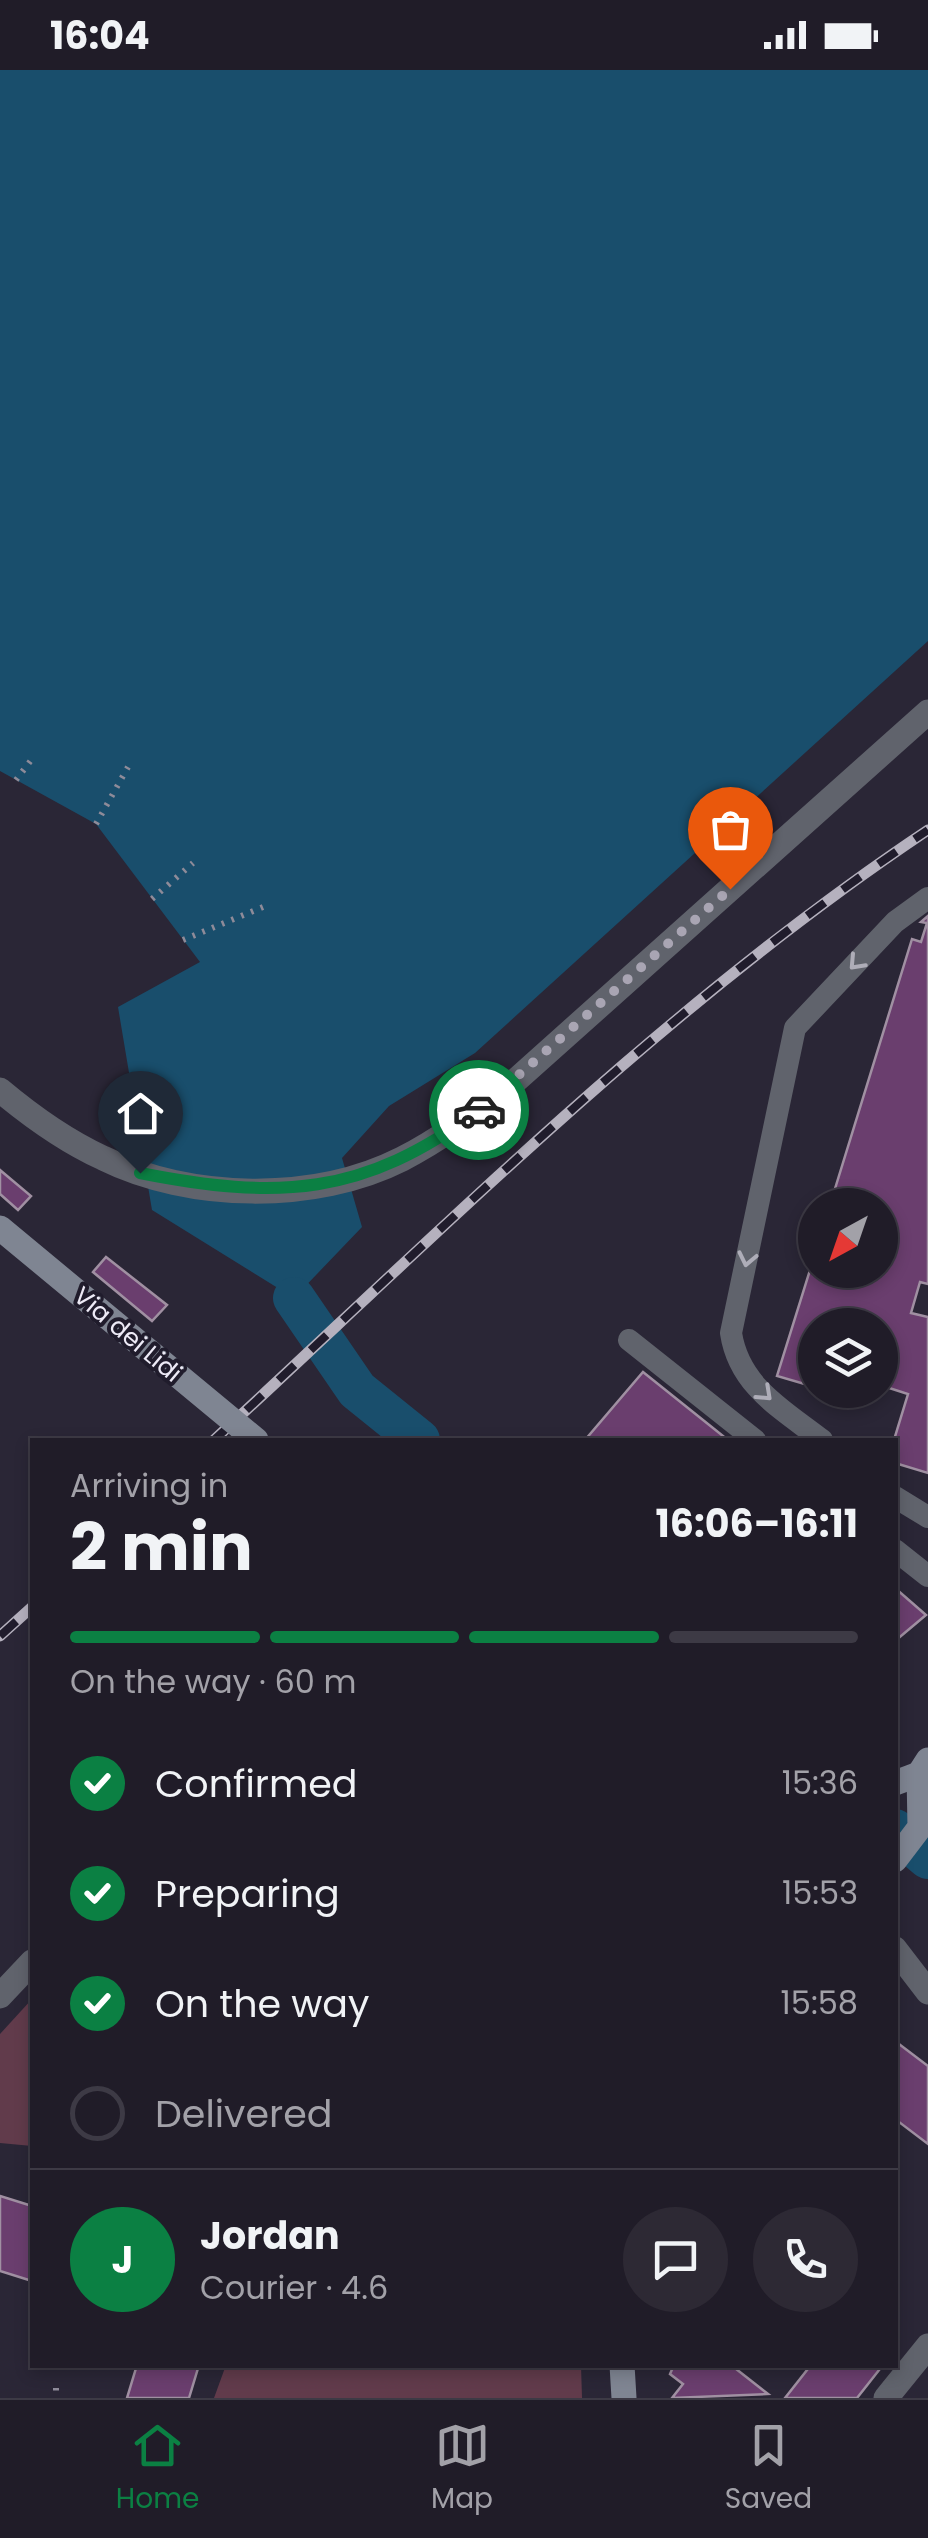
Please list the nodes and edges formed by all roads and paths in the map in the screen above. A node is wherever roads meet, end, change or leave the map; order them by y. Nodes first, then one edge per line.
1 (928, 712) edge
2 (36, 755) dead end
3 (128, 768) dead end
4 (16, 780) dead end
5 (96, 824) dead end
6 (192, 863) dead end
7 (928, 898) edge
8 (152, 900) dead end
9 (263, 907) dead end
10 (184, 940) dead end
11 (0, 1090) edge
12 (0, 1228) edge
13 (629, 1340) dead end
14 (254, 1438) edge
15 (753, 1438) edge
16 (820, 1438) edge
17 (898, 1498) edge
18 (928, 1517) edge
19 (898, 1552) edge
20 (928, 1576) edge
21 (914, 1772) edge
22 (898, 1856) edge
23 (898, 1954) edge
24 (30, 1964) edge
25 (898, 1972) edge
26 (928, 1992) edge
27 (0, 1996) edge
28 (928, 2346) edge
29 (622, 2368) edge
30 (56, 2388) dead end
31 (56, 2398) edge
32 (624, 2398) edge
33 (886, 2398) edge

1 - 11 street
2 - 4 path
3 - 5 path
6 - 8 path
7 -> 16 lane
9 - 10 path
12 - 14 main road, Via dei Lidi, bridge
13 - 15 lane
17 - 18 lane
19 - 20 lane
21 - 22 main road
23 - 26 street
24 - 27 street
25 - 26 street
28 - 33 street
29 - 32 main road
30 - 31 path

